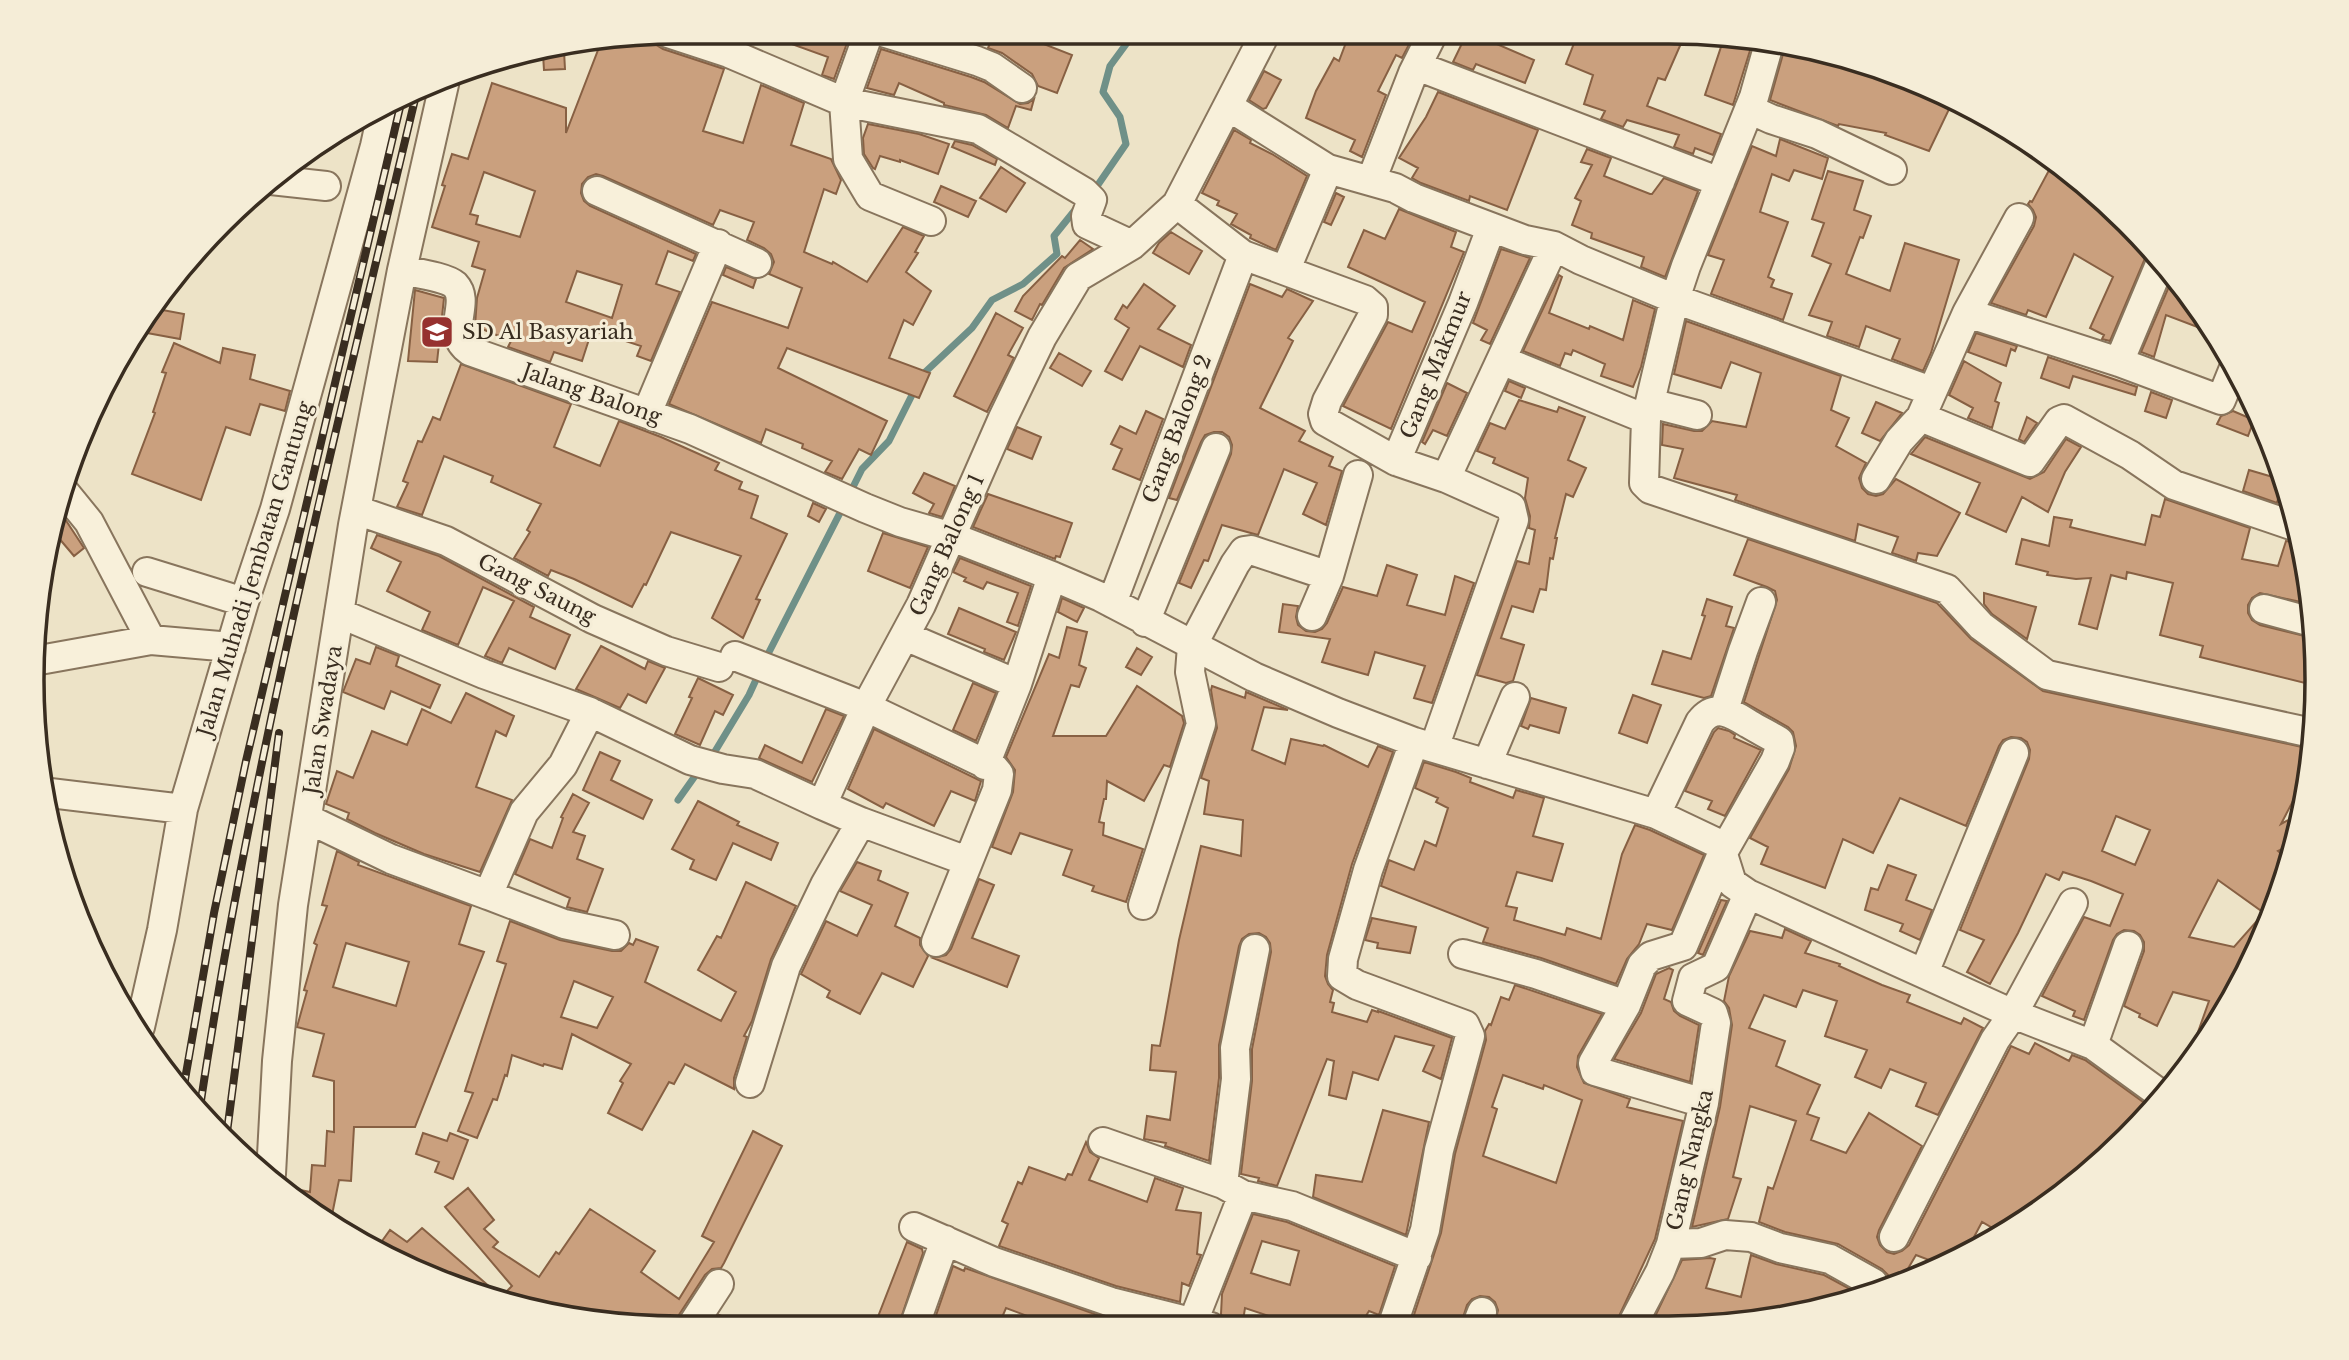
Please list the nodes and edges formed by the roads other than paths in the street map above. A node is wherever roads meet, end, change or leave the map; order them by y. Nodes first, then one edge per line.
1 (702, 44) edge
2 (865, 44) edge
3 (922, 44) edge
4 (1260, 44) edge
5 (1428, 44) edge
6 (1767, 52) edge
7 (1417, 66) junction
8 (1022, 88) dead end
9 (443, 90) edge
10 (844, 102) junction
11 (1229, 107) junction
12 (1749, 109) junction
13 (381, 119) edge
14 (1328, 169) junction
15 (1892, 170) dead end
16 (1371, 181) junction
17 (285, 182) edge
18 (1720, 182) junction
19 (326, 186) dead end
20 (597, 191) dead end
21 (1177, 204) junction
22 (2020, 218) dead end
23 (930, 221) dead end
24 (1491, 228) junction
25 (718, 244) junction
26 (1132, 245) junction
27 (1553, 246) junction
28 (1243, 255) junction
29 (757, 262) dead end
30 (1286, 269) junction
31 (402, 270) junction
32 (2157, 272) edge
33 (1675, 299) junction
34 (1967, 313) junction
35 (1501, 360) junction
36 (2119, 362) junction
37 (2229, 379) edge
38 (1926, 404) junction
39 (1648, 411) junction
40 (646, 413) junction
41 (1697, 415) dead end
42 (1216, 448) dead end
43 (1396, 461) junction
44 (1358, 475) dead end
45 (1446, 478) junction
46 (1876, 479) dead end
47 (70, 499) edge
48 (356, 510) junction
49 (2286, 523) edge
50 (952, 537) junction
51 (147, 572) dead end
52 (1052, 576) junction
53 (1329, 576) junction
54 (244, 602) junction
55 (1761, 602) dead end
56 (1112, 603) junction
57 (2264, 609) dead end
58 (339, 613) junction
59 (1312, 616) dead end
60 (2302, 619) edge
61 (1145, 622) junction
62 (905, 636) junction
63 (151, 640) junction
64 (1192, 646) junction
65 (231, 647) junction
66 (44, 659) edge
67 (1017, 684) junction
68 (1515, 697) dead end
69 (866, 707) junction
70 (1724, 710) junction
71 (590, 712) junction
72 (2303, 731) edge
73 (1424, 745) junction
74 (2014, 753) dead end
75 (1487, 764) junction
76 (985, 765) junction
77 (54, 794) edge
78 (822, 805) junction
79 (183, 809) junction
80 (1656, 814) junction
81 (308, 819) junction
82 (861, 822) junction
83 (1722, 854) junction
84 (967, 861) junction
85 (1748, 894) junction
86 (488, 895) junction
87 (2073, 902) dead end
88 (1143, 905) dead end
89 (615, 935) dead end
90 (936, 942) dead end
91 (2128, 946) dead end
92 (1255, 949) dead end
93 (1463, 954) dead end
94 (1924, 973) junction
95 (1626, 1005) junction
96 (139, 1014) edge
97 (2012, 1014) junction
98 (2094, 1045) junction
99 (750, 1083) dead end
100 (2155, 1090) edge
101 (1704, 1103) junction
102 (1103, 1142) dead end
103 (271, 1167) edge
104 (1233, 1190) junction
105 (914, 1227) dead end
106 (1894, 1237) dead end
107 (946, 1240) junction
108 (1671, 1244) junction
109 (1417, 1258) junction
110 (1872, 1283) edge
111 (719, 1284) dead end
112 (698, 1316) edge
113 (918, 1316) edge
114 (1164, 1316) edge
115 (1200, 1316) edge
116 (1396, 1316) edge
117 (1638, 1316) edge

1 - 10 street
2 - 10 street
3 - 8 street
4 - 11 street, Gang Balong 1
5 - 7 street
6 - 12 street
7 - 16 street
7 - 18 street
9 - 31 street, Jalan Swadaya
10 - 23 street
10 - 26 street
11 - 14 street
11 - 21 street, Gang Balong 1
12 - 15 street
12 - 18 street
13 - 54 street, Jalan Muhadi Jembatan Gantung
14 - 16 street
14 - 30 street
16 - 24 street
17 - 19 street
18 - 33 street
20 - 25 street
21 - 26 street, Gang Balong 1
21 - 28 street
22 - 34 street
24 - 27 street
24 - 43 street, Gang Makmur
25 - 29 street
25 - 40 street
26 - 50 street, Gang Balong 1
27 - 33 street
27 - 35 street
28 - 30 street
28 - 56 street, Gang Balong 2
30 - 43 street
31 - 40 street, Jalang Balong
31 - 48 street, Jalan Swadaya
32 - 36 street
33 - 38 street
33 - 39 street
34 - 36 street
34 - 38 street
35 - 39 street
35 - 45 street
36 - 37 street
38 - 46 street
38 - 49 street
39 - 41 street
39 - 72 street
40 - 50 street, Jalang Balong
42 - 61 street
43 - 45 street, Gang Makmur
44 - 53 street
45 - 73 street, Gang Makmur
47 - 63 street
48 - 58 street, Jalan Swadaya
48 - 69 street, Gang Saung
50 - 52 street, Jalang Balong
50 - 62 street, Gang Balong 1
51 - 54 street
52 - 56 street, Jalang Balong
52 - 67 street
53 - 59 street
53 - 64 street
54 - 65 street, Jalan Muhadi Jembatan Gantung
55 - 70 street
56 - 61 street, Jalang Balong
57 - 60 street
58 - 71 street
58 - 81 street, Jalan Swadaya
61 - 64 street, Jalang Balong
62 - 67 street
62 - 69 street, Gang Balong 1
63 - 65 street
63 - 66 street
64 - 73 street, Jalang Balong
64 - 88 street
65 - 79 street, Jalan Muhadi Jembatan Gantung
67 - 76 street
68 - 75 street
69 - 76 street, Gang Saung
69 - 78 street, Gang Balong 1
70 - 80 street
70 - 83 street
71 - 78 street
71 - 86 street
73 - 75 street, Jalang Balong
73 - 109 street
74 - 94 street
75 - 80 street, Jalang Balong
76 - 84 street
77 - 79 street
78 - 82 street
79 - 96 street, Jalan Muhadi Jembatan Gantung
80 - 83 street, Jalang Balong
81 - 86 street
81 - 103 street, Jalan Swadaya
82 - 84 street
82 - 99 street
83 - 85 street
83 - 95 street
84 - 90 street
85 - 94 street
85 - 101 street, Gang Nangka
86 - 89 street
87 - 97 street
91 - 98 street
92 - 104 street
93 - 95 street
94 - 97 street
95 - 101 street
97 - 98 street
97 - 106 street
98 - 100 street
101 - 108 street, Gang Nangka
102 - 104 street
104 - 109 street
104 - 115 street
105 - 107 street
107 - 113 street
107 - 114 street
108 - 110 street
108 - 117 street, Gang Nangka
109 - 116 street
111 - 112 street

